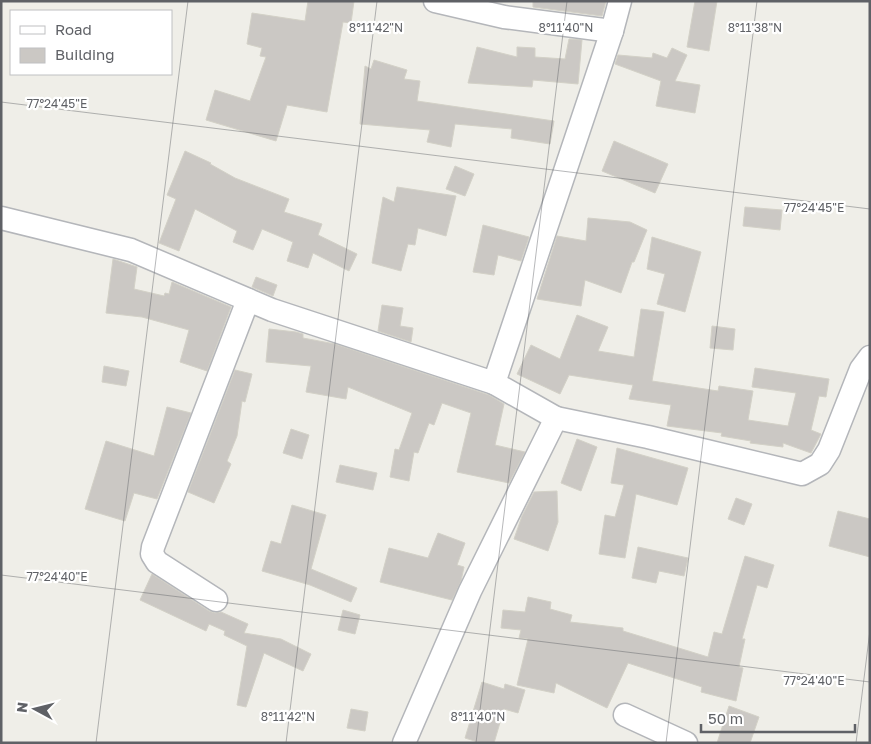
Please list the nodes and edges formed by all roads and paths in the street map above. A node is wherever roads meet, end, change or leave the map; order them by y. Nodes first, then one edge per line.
1 (435, 1) edge
2 (620, 1) edge
3 (612, 31) junction
4 (1, 218) edge
5 (248, 300) junction
6 (870, 357) edge
7 (494, 383) junction
8 (556, 418) junction
9 (216, 600) dead end
10 (625, 715) dead end
11 (404, 743) edge
12 (686, 743) edge

1 - 3 street
2 - 3 street
3 - 7 street
4 - 5 street
5 - 7 street
5 - 9 street
6 - 8 street
7 - 8 street
8 - 11 street
10 - 12 street

